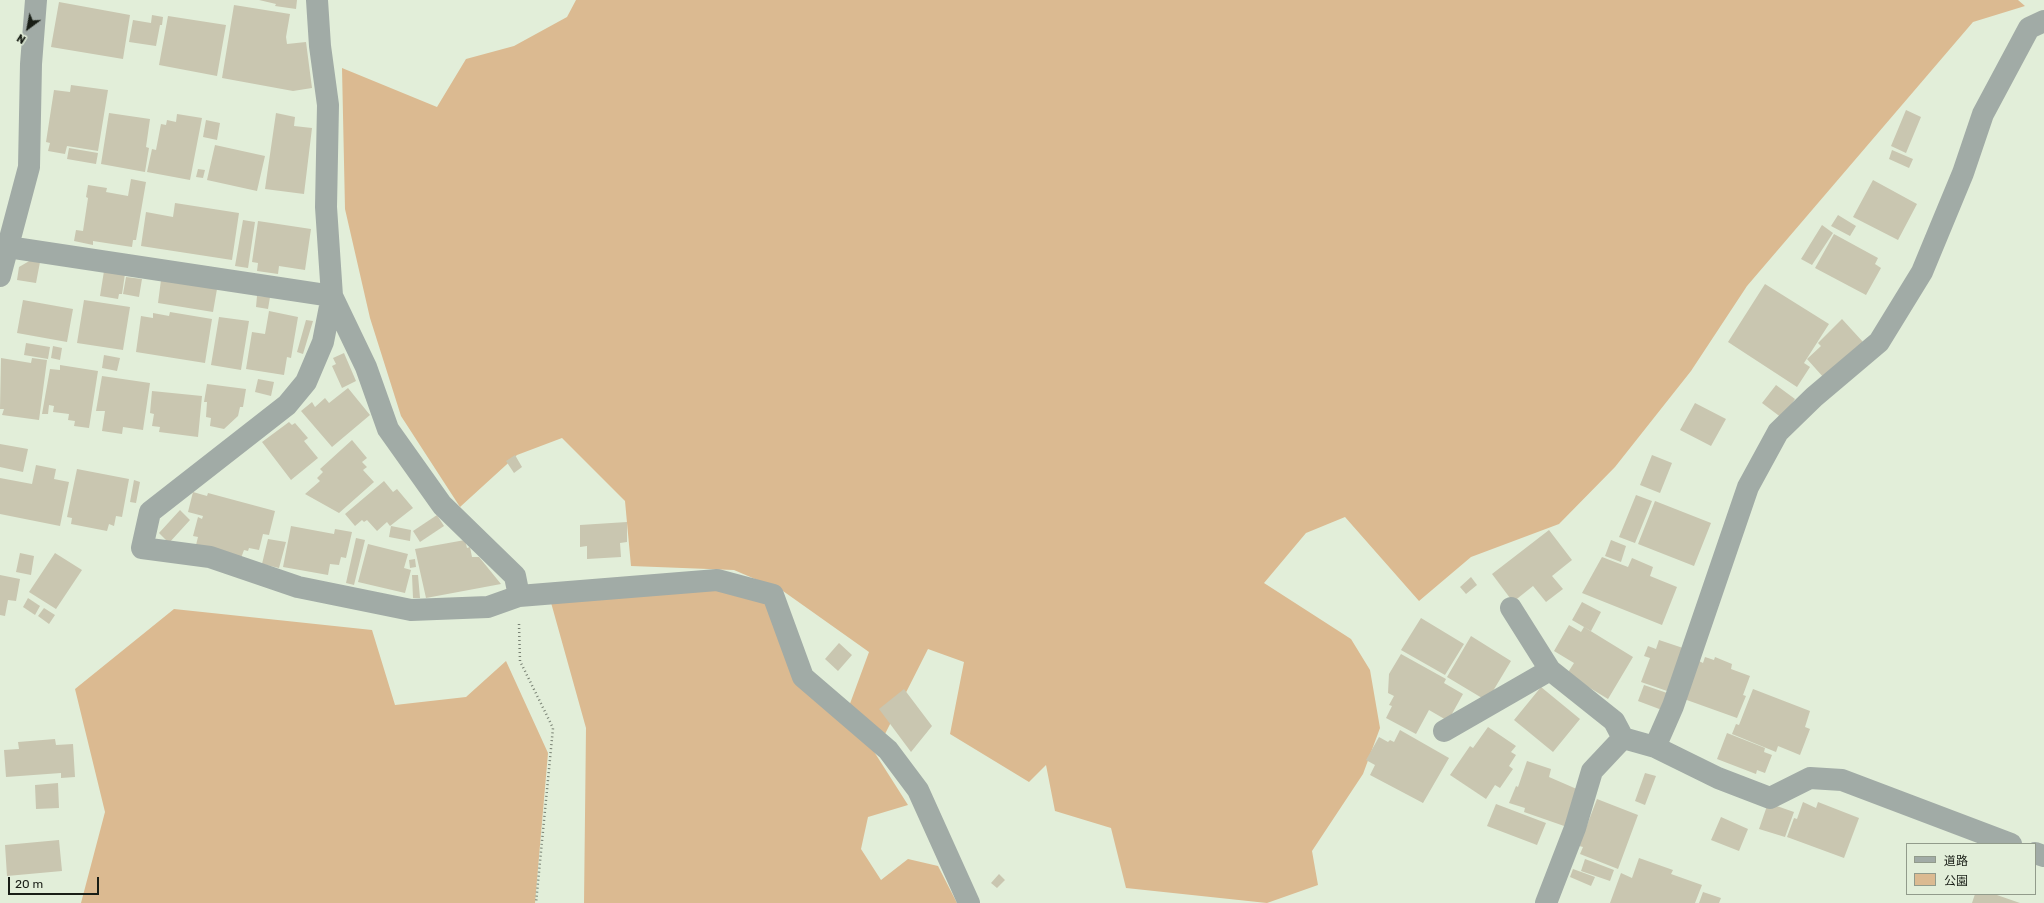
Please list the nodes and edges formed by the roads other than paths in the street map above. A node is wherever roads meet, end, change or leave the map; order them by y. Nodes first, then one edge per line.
1 (36, 0) edge
2 (317, 0) edge
3 (2044, 21) edge
4 (8, 247) junction
5 (0, 276) edge
6 (332, 296) junction
7 (519, 596) junction
8 (1511, 608) dead end
9 (1550, 670) junction
10 (1444, 731) dead end
11 (1623, 738) junction
12 (1655, 747) junction
13 (2008, 843) edge
14 (969, 903) edge
15 (1546, 903) edge

1 - 4 street
2 - 6 street
3 - 12 street
4 - 5 street
4 - 6 street
6 - 7 street
6 - 7 street
7 - 14 street
8 - 9 street
9 - 10 street
9 - 11 street
11 - 12 street
11 - 15 street
12 - 13 street

